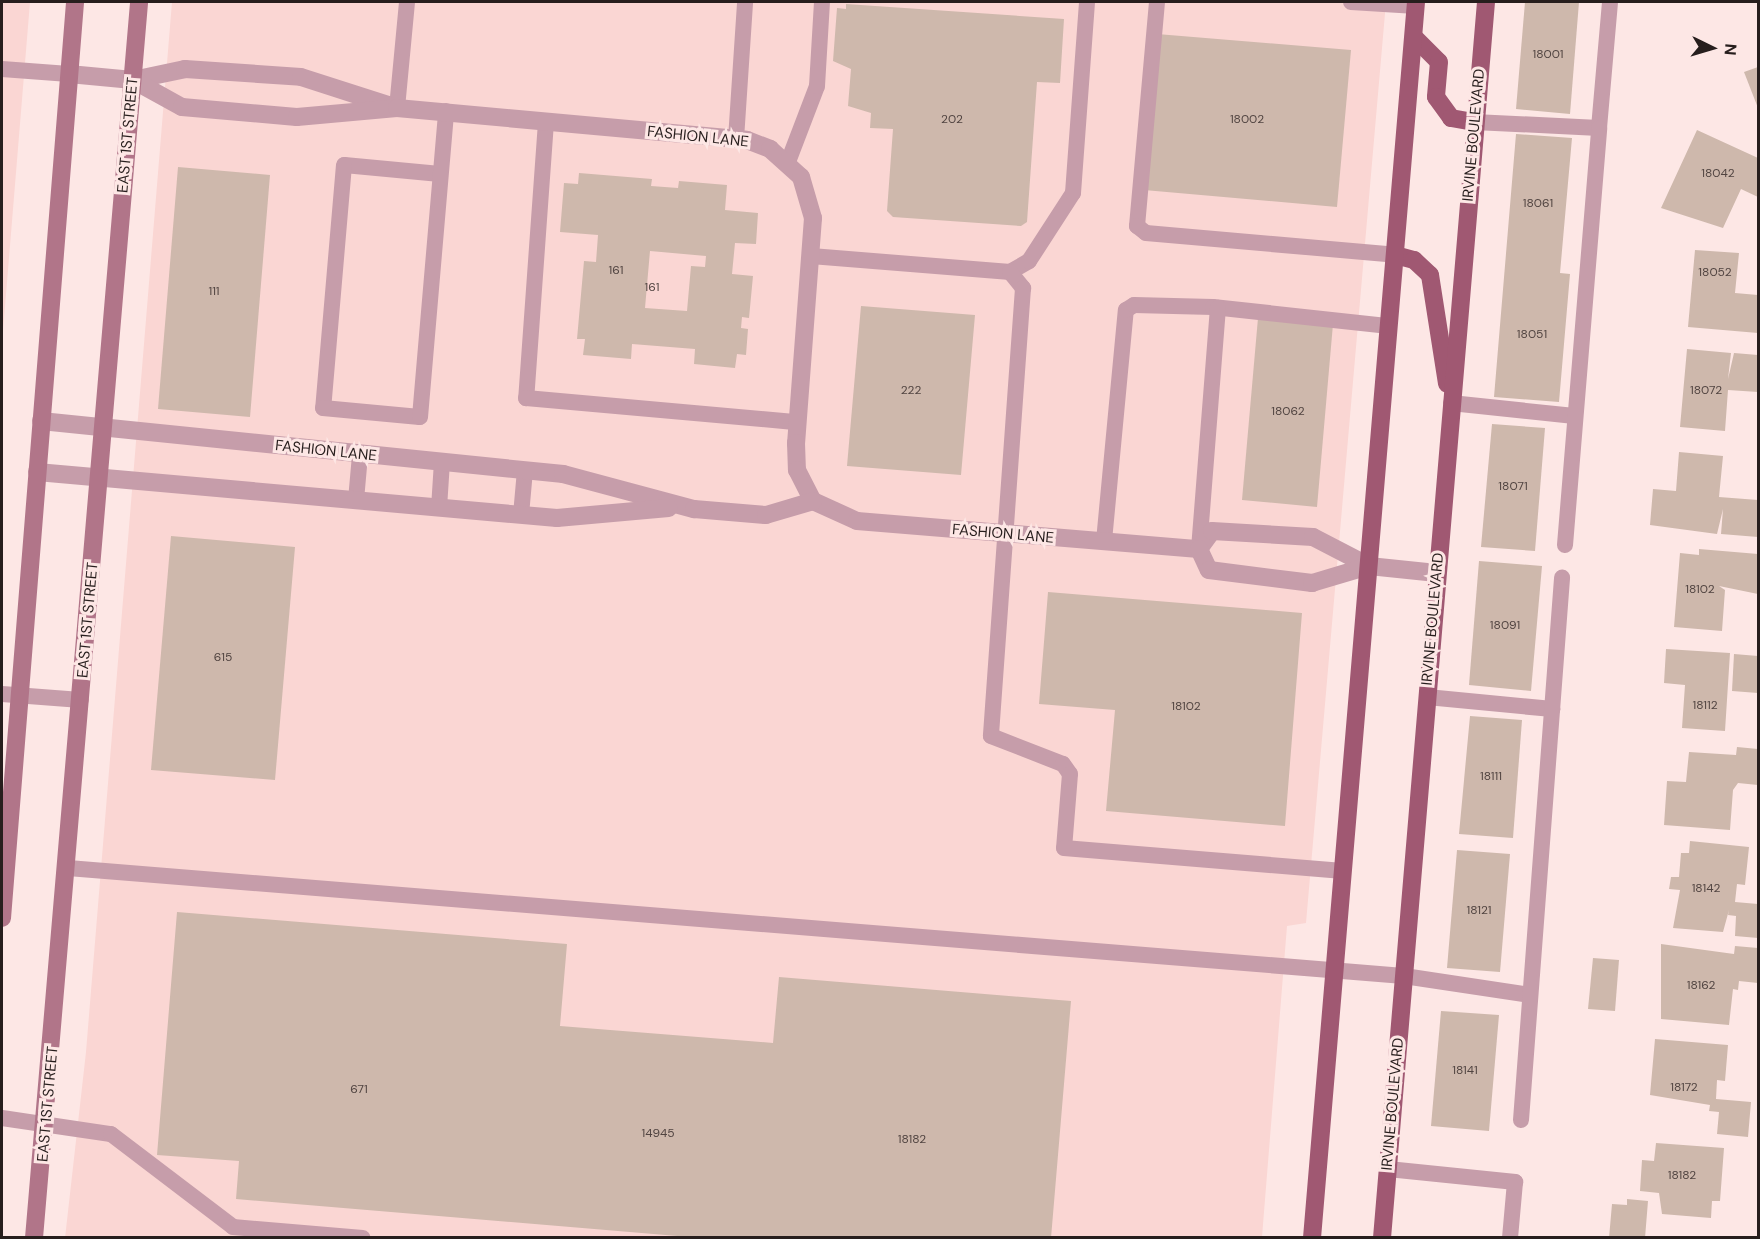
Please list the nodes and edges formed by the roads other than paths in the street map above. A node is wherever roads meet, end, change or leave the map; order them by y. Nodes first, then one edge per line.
1 (75, 2) edge
2 (139, 2) edge
3 (407, 2) edge
4 (745, 2) edge
5 (822, 2) edge
6 (1087, 2) edge
7 (1157, 2) edge
8 (1351, 2) edge
9 (1486, 2) edge
10 (1610, 3) edge
11 (1416, 4) edge
12 (1414, 37) junction
13 (2, 69) edge
14 (69, 74) junction
15 (133, 80) junction
16 (397, 108) junction
17 (446, 111) junction
18 (546, 122) junction
19 (1474, 122) junction
20 (1599, 128) junction
21 (736, 139) junction
22 (788, 162) junction
23 (440, 174) junction
24 (1395, 255) junction
25 (811, 256) junction
26 (1010, 272) junction
27 (1218, 308) junction
28 (1389, 326) junction
29 (1451, 403) junction
30 (1574, 416) junction
31 (41, 421) junction
32 (797, 422) junction
33 (104, 428) junction
34 (360, 455) junction
35 (442, 462) junction
36 (525, 470) junction
37 (37, 472) junction
38 (100, 478) junction
39 (356, 500) junction
40 (813, 501) junction
41 (680, 507) junction
42 (439, 508) junction
43 (521, 515) junction
44 (1006, 534) junction
45 (1104, 542) junction
46 (1565, 546) dead end
47 (1199, 549) junction
48 (1369, 566) junction
49 (1437, 573) junction
50 (1562, 578) dead end
51 (10, 694) edge
52 (1427, 697) junction
53 (81, 700) junction
54 (1552, 709) junction
55 (68, 868) junction
56 (1343, 872) junction
57 (2, 918) edge
58 (1334, 973) junction
59 (1404, 976) junction
60 (1530, 995) junction
61 (2, 1118) edge
62 (1521, 1120) dead end
63 (47, 1121) junction
64 (1388, 1169) junction
65 (34, 1238) edge
66 (363, 1238) edge
67 (1312, 1238) edge
68 (1382, 1238) edge
69 (1510, 1238) edge

1 - 14 main road
2 - 15 main road, EAST 1ST STREET
3 - 16 lane
4 - 21 lane
5 - 22 lane
6 - 26 lane
7 - 24 lane
8 - 11 lane
9 - 19 main road, IRVINE BOULEVARD
10 - 20 lane
11 - 12 main road
12 - 19 main road
12 - 24 main road
13 - 14 lane
14 - 15 street, FASHION LANE
14 - 31 main road
15 - 16 street, FASHION LANE
15 - 16 street, FASHION LANE
15 - 33 main road, EAST 1ST STREET
16 - 17 street, FASHION LANE
17 - 18 street, FASHION LANE
17 - 23 lane
18 - 21 street, FASHION LANE
18 - 32 lane
19 - 20 lane
19 - 29 main road, IRVINE BOULEVARD
20 - 30 lane
21 - 22 street, FASHION LANE
22 - 25 street, FASHION LANE
23 - 23 lane
24 - 28 main road
24 - 29 main road
25 - 26 lane
25 - 32 street, FASHION LANE
26 - 44 lane
27 - 28 lane
27 - 45 lane
27 - 47 lane
28 - 48 main road
29 - 30 lane
29 - 49 main road, IRVINE BOULEVARD
30 - 46 lane
31 - 33 street, FASHION LANE
31 - 37 main road
32 - 40 street, FASHION LANE
33 - 34 street, FASHION LANE
33 - 38 main road, EAST 1ST STREET
34 - 35 street, FASHION LANE
34 - 39 lane
35 - 36 street, FASHION LANE
35 - 42 lane
36 - 41 street, FASHION LANE
36 - 43 lane
37 - 38 street, FASHION LANE
37 - 51 main road
38 - 39 street, FASHION LANE
38 - 53 main road, EAST 1ST STREET
39 - 42 street, FASHION LANE
40 - 41 street, FASHION LANE
40 - 44 street, FASHION LANE
41 - 43 street, FASHION LANE
42 - 43 street, FASHION LANE
44 - 45 street, FASHION LANE
44 - 56 lane
45 - 47 street, FASHION LANE
47 - 48 street
47 - 48 street
48 - 49 street
48 - 56 main road
49 - 52 main road, IRVINE BOULEVARD
50 - 54 lane
51 - 53 lane
51 - 57 main road
52 - 54 lane
52 - 59 main road, IRVINE BOULEVARD
53 - 55 main road, EAST 1ST STREET
54 - 60 lane
55 - 58 lane
55 - 63 main road, EAST 1ST STREET
56 - 58 main road
58 - 59 lane
58 - 67 main road
59 - 60 lane
59 - 64 main road, IRVINE BOULEVARD
60 - 62 lane
61 - 63 lane
63 - 65 main road, EAST 1ST STREET
63 - 66 lane
64 - 68 main road, IRVINE BOULEVARD
64 - 69 lane

